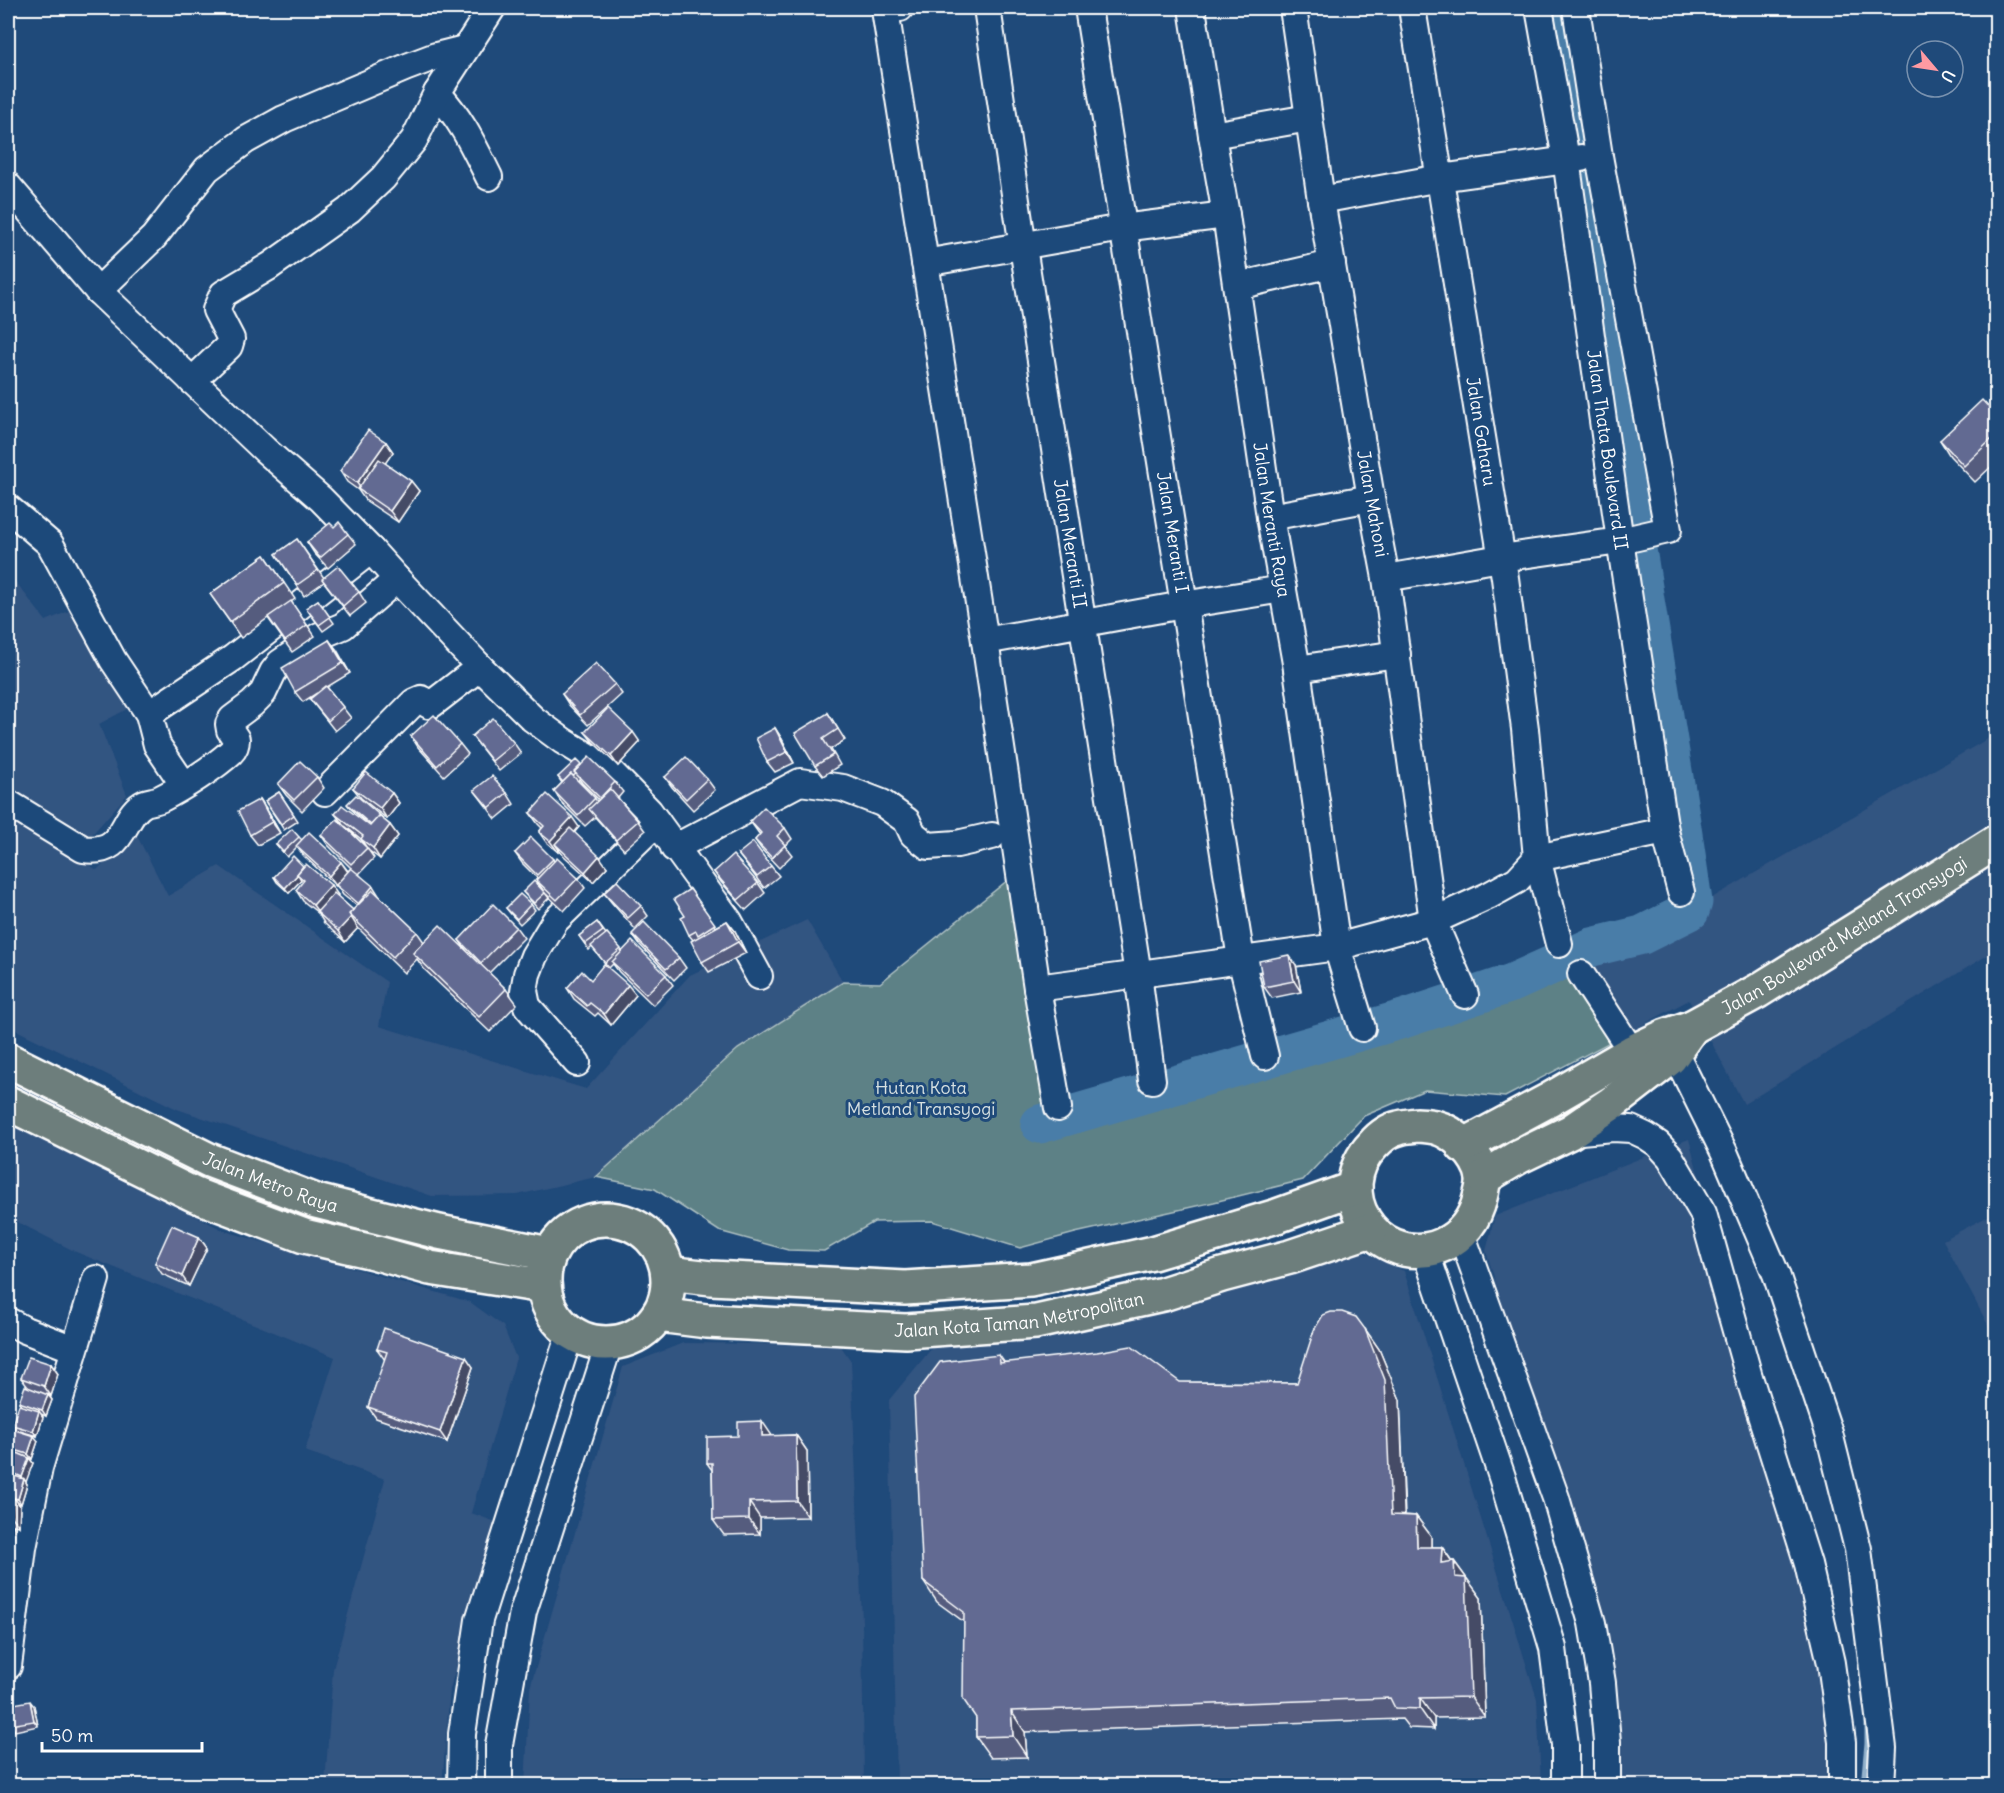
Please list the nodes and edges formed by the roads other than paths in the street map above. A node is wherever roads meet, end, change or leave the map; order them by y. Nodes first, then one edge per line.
1 (492, 8) edge
2 (890, 8) edge
3 (987, 8) edge
4 (1088, 8) edge
5 (1192, 8) edge
6 (1293, 8) edge
7 (1412, 8) edge
8 (1539, 8) edge
9 (1576, 8) edge
10 (464, 49) junction
11 (437, 93) junction
12 (1309, 118) junction
13 (1212, 135) junction
14 (1582, 158) junction
15 (489, 177) dead end
16 (1440, 178) junction
17 (8, 186) edge
18 (1321, 200) junction
19 (1226, 215) junction
20 (1122, 228) junction
21 (1023, 247) junction
22 (925, 263) junction
23 (1332, 264) junction
24 (1237, 286) junction
25 (98, 291) junction
26 (192, 381) junction
27 (1371, 498) junction
28 (8, 508) edge
29 (1270, 517) junction
30 (1643, 536) junction
31 (371, 550) junction
32 (1501, 558) junction
33 (1386, 578) junction
34 (397, 579) junction
35 (1283, 589) junction
36 (1183, 605) junction
37 (1082, 623) junction
38 (986, 641) junction
39 (1397, 654) junction
40 (480, 667) junction
41 (1297, 669) junction
42 (149, 714) junction
43 (184, 785) junction
44 (325, 792) dead end
45 (8, 803) edge
46 (657, 822) junction
47 (1665, 831) junction
48 (992, 836) dead end
49 (1996, 842) edge
50 (674, 848) junction
51 (1537, 858) junction
52 (1681, 892) dead end
53 (1433, 921) junction
54 (1559, 944) dead end
55 (1337, 947) junction
56 (1241, 959) junction
57 (1138, 974) junction
58 (1581, 974) dead end
59 (759, 976) dead end
60 (1037, 988) junction
61 (1465, 995) dead end
62 (1362, 1028) dead end
63 (1678, 1039) junction
64 (1632, 1052) junction
65 (1265, 1056) dead end
66 (8, 1060) edge
67 (577, 1063) dead end
68 (1152, 1080) dead end
69 (8, 1103) edge
70 (1058, 1108) dead end
71 (1570, 1132) junction
72 (1463, 1146) junction
73 (1483, 1178) junction
74 (1355, 1188) junction
75 (1371, 1230) junction
76 (1461, 1233) junction
77 (1425, 1250) junction
78 (549, 1254) junction
79 (668, 1273) junction
80 (96, 1279) dead end
81 (543, 1286) junction
82 (658, 1315) junction
83 (8, 1321) edge
84 (570, 1333) junction
85 (609, 1344) junction
86 (74, 1349) junction
87 (8, 1666) edge
88 (461, 1785) edge
89 (499, 1785) edge
90 (1565, 1785) edge
91 (1607, 1785) edge
92 (1842, 1785) edge
93 (1881, 1785) edge

1 - 10 street
2 - 22 street
3 - 21 street, Jalan Meranti II
4 - 20 street, Jalan Meranti I
5 - 13 street, Jalan Meranti Raya
6 - 12 street, Jalan Mahoni
7 - 16 street, Jalan Gaharu
8 - 14 street, Jalan Thata Boulevard II
9 - 14 street, Jalan Thata Boulevard II
10 - 11 street
10 - 25 street
11 - 15 street
11 - 26 street
12 - 13 street
12 - 18 street, Jalan Mahoni
13 - 19 street, Jalan Meranti Raya
14 - 16 street
14 - 30 street, Jalan Thata Boulevard II
14 - 30 street, Jalan Thata Boulevard II
16 - 18 street
16 - 32 street, Jalan Gaharu
17 - 25 street
18 - 23 street, Jalan Mahoni
19 - 20 street
19 - 24 street, Jalan Meranti Raya
20 - 21 street
20 - 36 street, Jalan Meranti I
21 - 22 street
21 - 37 street, Jalan Meranti II
22 - 38 street
23 - 24 street
23 - 27 street, Jalan Mahoni
24 - 29 street, Jalan Meranti Raya
25 - 26 street
26 - 31 street
27 - 29 street
27 - 33 street, Jalan Mahoni
28 - 42 street
29 - 35 street, Jalan Meranti Raya
30 - 32 street
30 - 47 street, Jalan Thata Boulevard II
31 - 34 street
31 - 42 street
32 - 33 street
32 - 51 street, Jalan Gaharu
33 - 39 street, Jalan Mahoni
34 - 40 street
34 - 43 street
35 - 36 street
35 - 41 street, Jalan Meranti Raya
36 - 37 street
36 - 56 street, Jalan Meranti I
37 - 38 street
37 - 57 street, Jalan Meranti II
38 - 60 street
39 - 41 street
39 - 53 street, Jalan Mahoni
40 - 44 street
40 - 46 street
41 - 55 street, Jalan Meranti Raya
42 - 43 street
43 - 45 street
46 - 50 street
46 - 67 street
47 - 51 street
47 - 52 street, Jalan Thata Boulevard II
48 - 50 street
49 - 63 main road, Jalan Boulevard Metland Transyogi
50 - 59 street
51 - 53 street
51 - 54 street, Jalan Gaharu
53 - 55 street
53 - 61 street, Jalan Mahoni
55 - 56 street
55 - 62 street, Jalan Meranti Raya
56 - 57 street
56 - 65 street, Jalan Meranti I
57 - 60 street
57 - 68 street, Jalan Meranti II
58 - 64 street
60 - 70 street
63 - 64 main road
63 - 71 main road
63 - 93 street
64 - 72 main road
66 - 78 main road, Jalan Metro Raya
69 - 81 main road, Jalan Metro Raya
71 - 73 main road
71 - 92 street
72 - 73 main road
72 - 74 main road
73 - 76 main road
74 - 75 main road
74 - 79 main road, Jalan Kota Taman Metropolitan
75 - 77 main road
75 - 82 main road, Jalan Kota Taman Metropolitan
76 - 77 main road
76 - 91 street
77 - 90 street
78 - 79 main road
78 - 81 main road
79 - 82 main road
80 - 86 street
81 - 84 main road
82 - 85 main road
83 - 86 street
84 - 85 main road
84 - 88 street
85 - 89 street
86 - 87 street

